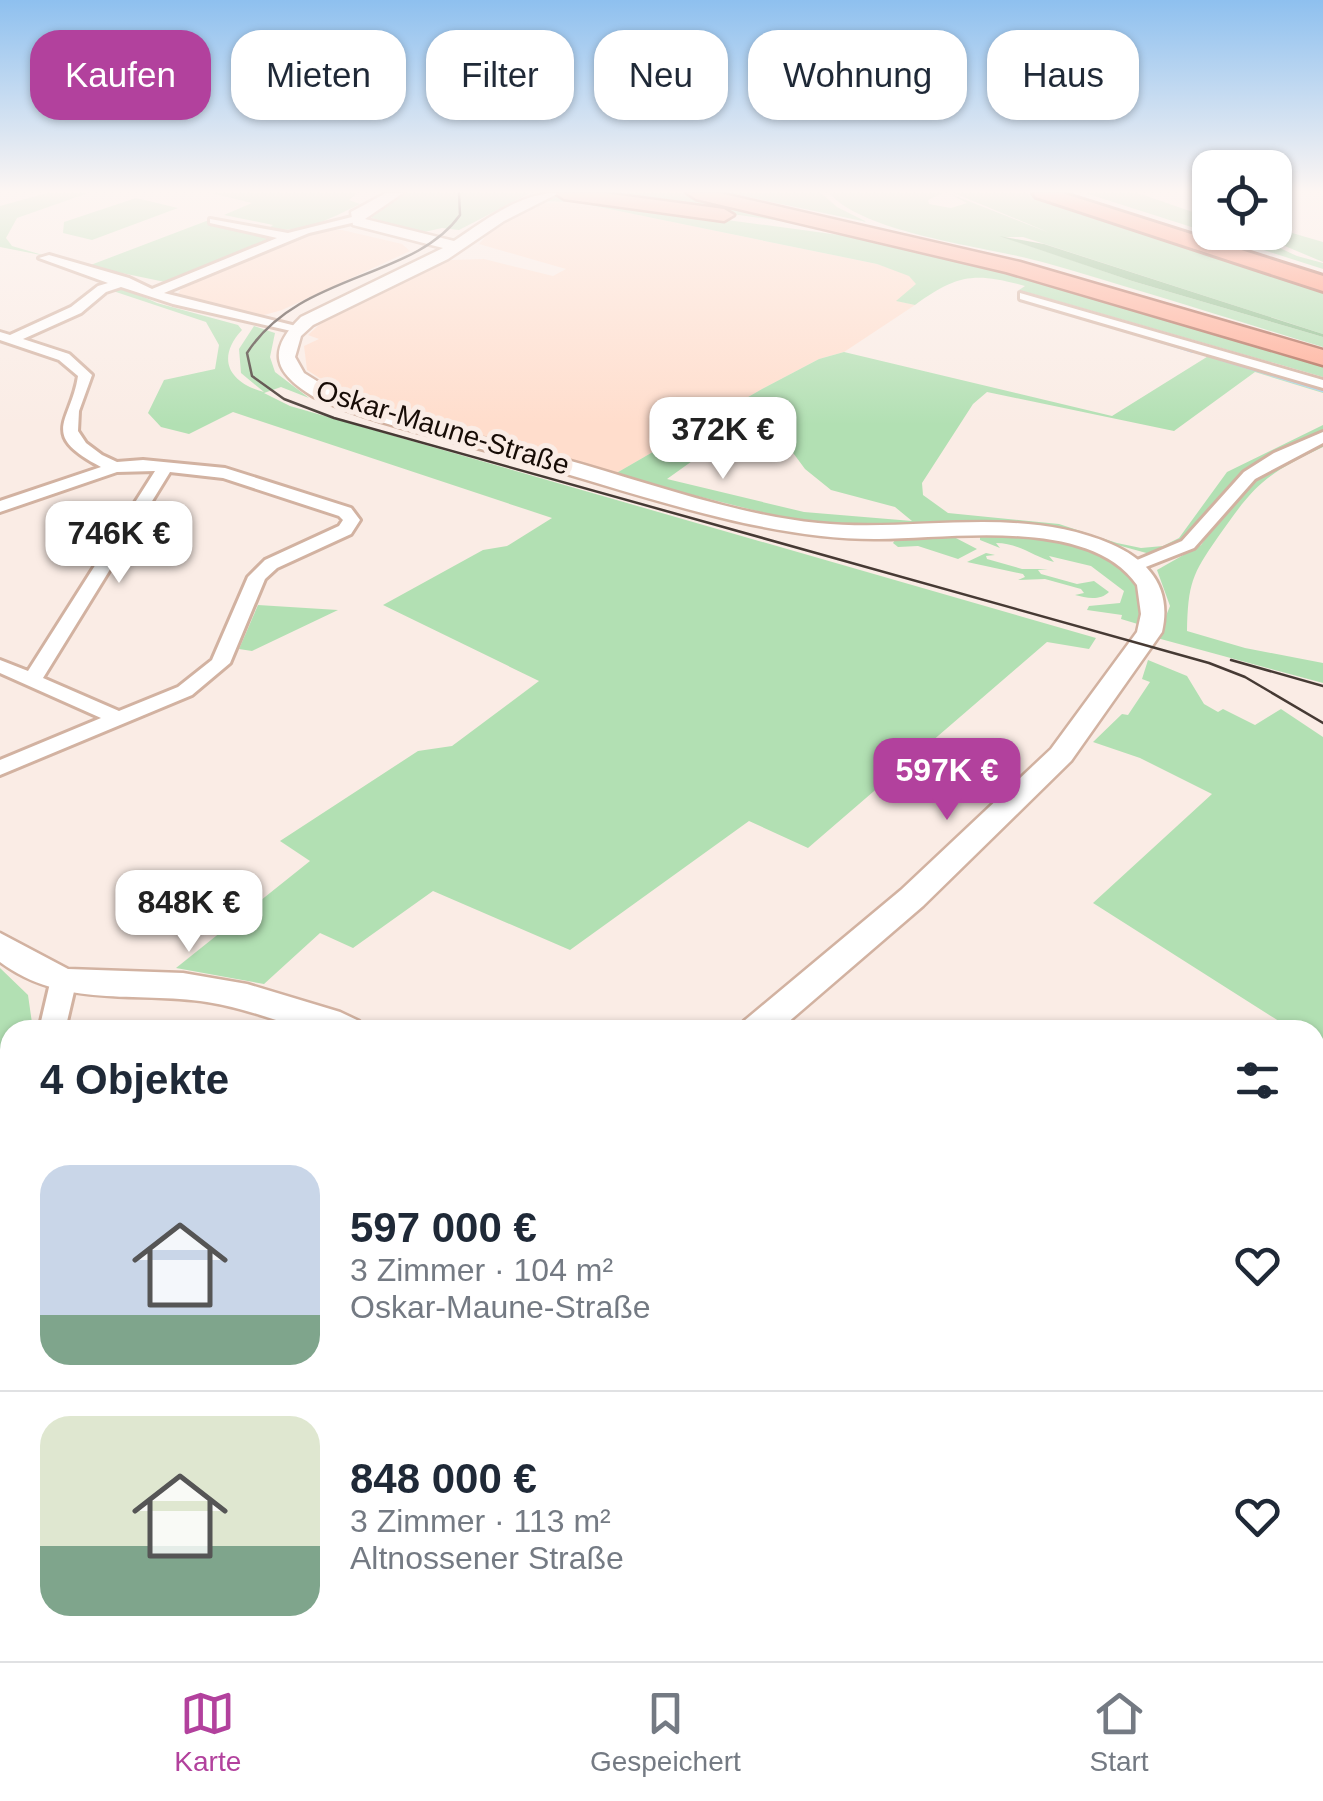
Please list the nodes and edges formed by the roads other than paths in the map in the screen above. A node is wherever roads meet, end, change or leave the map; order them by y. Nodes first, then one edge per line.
1 (88, 271) edge
2 (207, 271) edge
3 (409, 271) edge
4 (1026, 271) edge
5 (1039, 271) edge
6 (1282, 271) edge
7 (125, 281) junction
8 (1323, 284) edge
9 (152, 293) junction
10 (1024, 296) dead end
11 (296, 330) junction
12 (4, 340) edge
13 (1323, 350) edge
14 (1323, 358) edge
15 (1323, 384) edge
16 (1323, 437) edge
17 (115, 467) junction
18 (164, 468) junction
19 (0, 507) edge
20 (1132, 566) junction
21 (0, 666) edge
22 (33, 679) junction
23 (116, 718) junction
24 (0, 768) edge
25 (0, 946) edge
26 (62, 983) junction
27 (54, 1020) edge
28 (322, 1020) edge
29 (768, 1020) edge

1 - 7 street
2 - 9 street
3 - 11 street
4 - 14 highway
5 - 13 highway
6 - 8 highway
7 - 9 street
7 - 12 street
9 - 11 street
10 - 15 street
11 - 20 street, Oskar-Maune-Straße
12 - 17 street
16 - 20 street
17 - 18 street
17 - 19 street
18 - 22 street
18 - 23 street
20 - 29 street
21 - 22 street
22 - 23 street
23 - 24 street
25 - 26 street
26 - 27 street
26 - 28 street

